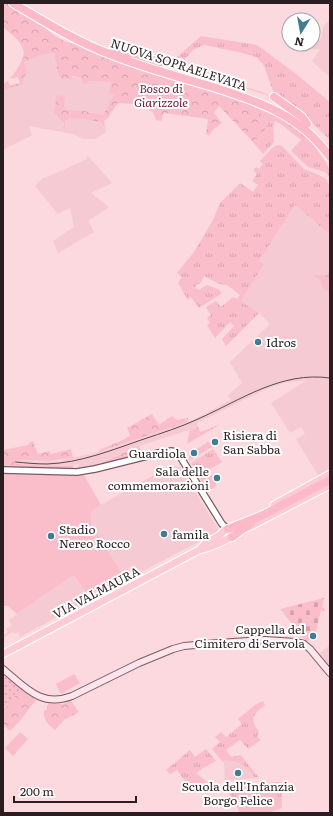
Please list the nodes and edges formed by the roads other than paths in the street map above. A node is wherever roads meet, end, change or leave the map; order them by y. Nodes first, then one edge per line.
1 (13, 3) edge
2 (24, 3) edge
3 (114, 51) junction
4 (180, 64) dead end
5 (274, 97) dead end
6 (307, 124) junction
7 (313, 137) junction
8 (330, 147) edge
9 (330, 157) edge
10 (330, 162) edge
11 (3, 470) edge
12 (330, 474) edge
13 (330, 480) edge
14 (330, 484) edge
15 (225, 532) junction
16 (3, 654) edge
17 (3, 669) edge
18 (330, 673) edge

1 - 7 highway, NUOVA SOPRAELEVATA
2 - 3 highway, NUOVA SOPRAELEVATA
3 - 4 highway
3 - 6 highway, NUOVA SOPRAELEVATA
5 - 6 highway
6 - 8 highway, NUOVA SOPRAELEVATA
7 - 9 highway, NUOVA SOPRAELEVATA
7 - 10 highway
11 - 15 street
12 - 15 main road, VIA VALMAURA
13 - 15 highway
14 - 15 main road, VIA VALMAURA
15 - 16 main road, VIA VALMAURA
17 - 18 main road

